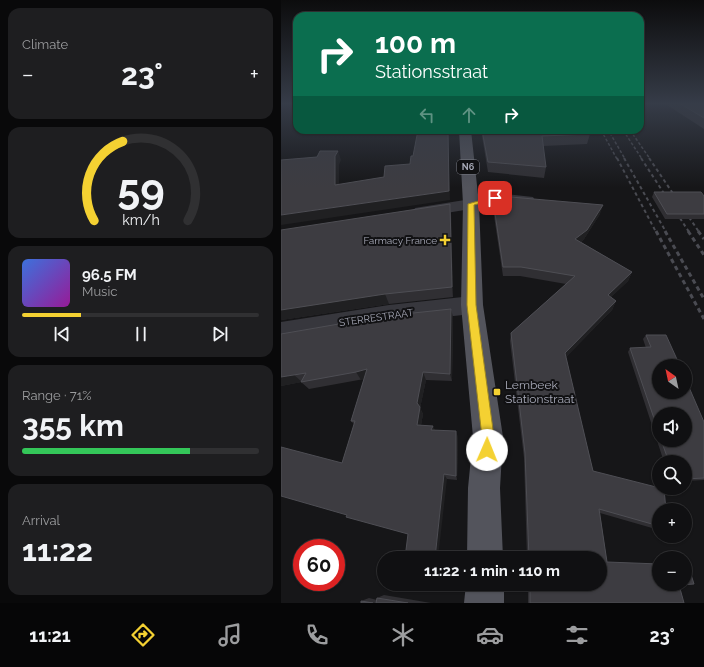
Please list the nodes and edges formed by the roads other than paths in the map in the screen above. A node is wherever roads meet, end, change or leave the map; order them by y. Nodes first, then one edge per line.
1 (465, 134) edge
2 (541, 201) edge
3 (471, 204) junction
4 (406, 214) edge
5 (472, 305) junction
6 (281, 332) edge
7 (485, 551) edge
8 (485, 591) edge
9 (484, 603) edge

1 - 3 main road, N6
2 - 3 street
3 - 4 street
3 - 5 main road, N6
5 - 6 street, STERRESTRAAT
5 - 7 main road, N6
8 - 9 main road

